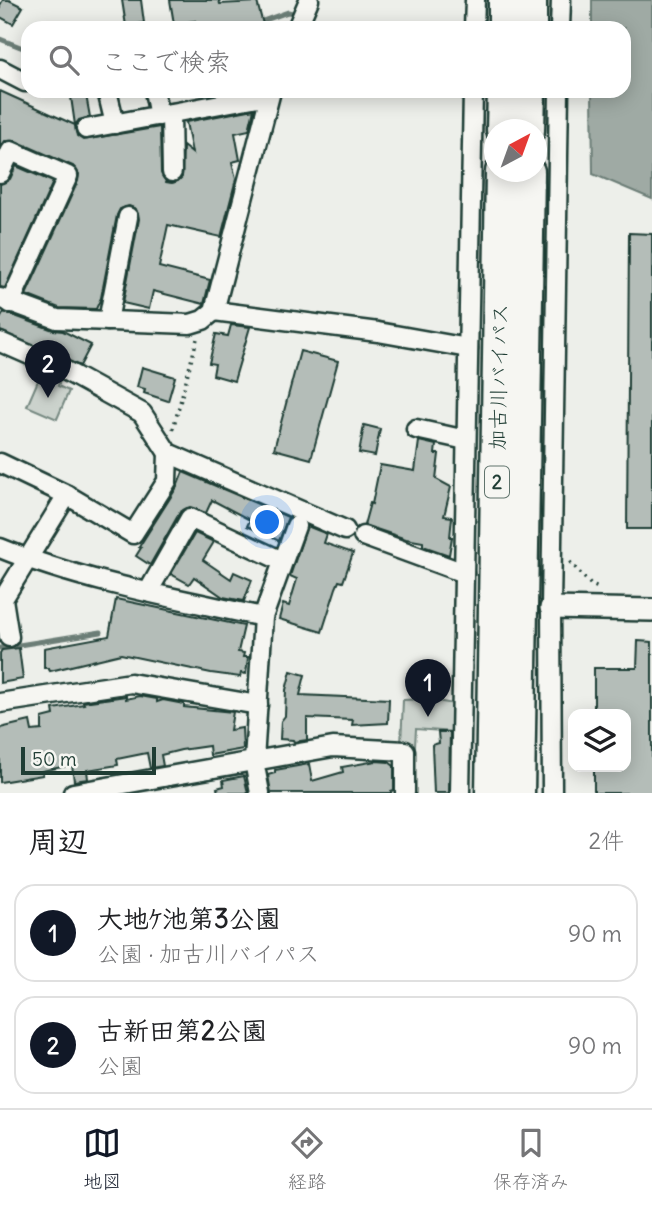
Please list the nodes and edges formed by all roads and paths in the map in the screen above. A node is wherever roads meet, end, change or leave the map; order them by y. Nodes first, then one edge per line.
1 (309, 0) edge
2 (475, 0) edge
3 (505, 0) edge
4 (530, 0) edge
5 (561, 0) edge
6 (301, 21) edge
7 (474, 21) edge
8 (505, 21) edge
9 (530, 21) edge
10 (560, 21) edge
11 (0, 69) edge
12 (21, 80) edge
13 (109, 98) edge
14 (157, 98) edge
15 (246, 98) edge
16 (269, 98) edge
17 (473, 98) edge
18 (503, 98) edge
19 (529, 98) edge
20 (559, 98) edge
21 (165, 115) junction
22 (503, 119) edge
23 (528, 119) edge
24 (120, 123) junction
25 (86, 130) dead end
26 (130, 140) dead end
27 (172, 172) dead end
28 (0, 173) edge
29 (502, 182) edge
30 (527, 182) edge
31 (128, 217) dead end
32 (5, 300) edge
33 (208, 315) junction
34 (108, 321) junction
35 (0, 342) edge
36 (468, 348) junction
37 (416, 429) dead end
38 (466, 440) junction
39 (168, 453) junction
40 (0, 463) edge
41 (67, 495) junction
42 (296, 526) dead end
43 (345, 530) dead end
44 (363, 536) dead end
45 (0, 548) edge
46 (27, 559) junction
47 (282, 561) junction
48 (570, 562) dead end
49 (464, 573) junction
50 (605, 590) dead end
51 (148, 593) junction
52 (551, 608) junction
53 (652, 610) edge
54 (263, 617) junction
55 (10, 637) edge
56 (0, 703) edge
57 (258, 705) junction
58 (254, 761) junction
59 (73, 793) edge
60 (260, 793) edge
61 (405, 793) edge
62 (460, 793) edge
63 (492, 793) edge
64 (518, 793) edge
65 (552, 793) edge

1 - 6 street
2 - 7 street
3 - 8 highway
4 - 9 highway
5 - 10 street
11 - 12 street
13 - 24 street
14 - 21 street
15 - 21 street
16 - 33 street
17 - 36 street
18 - 22 highway
19 - 23 highway
20 - 52 street
21 - 24 street
21 - 27 street
24 - 25 street
24 - 26 street
28 - 32 street
29 - 63 highway, 加古川バイパス / 2
30 - 64 highway, 加古川バイパス / 2
31 - 34 street
32 - 34 street
33 - 34 street
33 - 36 street
33 - 39 path
35 - 39 street
36 - 38 street
37 - 38 street
38 - 49 street
39 - 41 street
39 - 43 street
40 - 41 street
41 - 46 street
42 - 47 street
44 - 49 street
45 - 46 street
46 - 51 street
46 - 55 street
47 - 51 street
47 - 54 street
48 - 50 path
49 - 62 street
51 - 54 street
52 - 53 street
52 - 65 street
54 - 57 street
56 - 57 street
57 - 58 street
58 - 59 street
58 - 60 street
58 - 61 street

